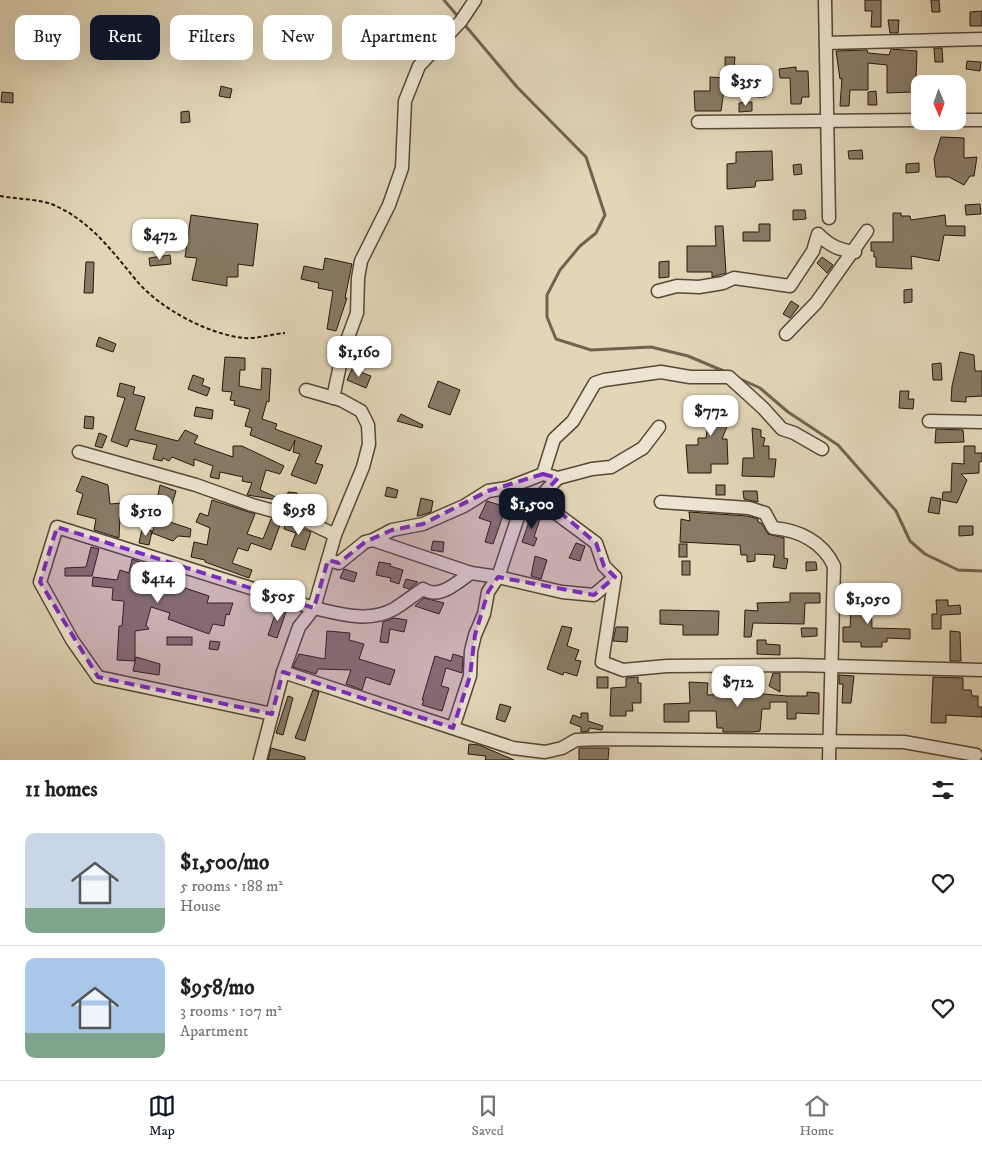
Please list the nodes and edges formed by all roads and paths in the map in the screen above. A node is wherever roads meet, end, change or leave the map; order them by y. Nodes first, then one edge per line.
1 (475, 0) edge
2 (825, 0) edge
3 (982, 39) edge
4 (826, 43) junction
5 (911, 120) edge
6 (966, 120) edge
7 (982, 120) edge
8 (827, 121) junction
9 (698, 122) dead end
10 (0, 196) edge
11 (829, 218) dead end
12 (867, 231) dead end
13 (855, 252) junction
14 (658, 291) dead end
15 (285, 332) dead end
16 (786, 334) dead end
17 (306, 390) dead end
18 (333, 398) junction
19 (929, 421) dead end
20 (982, 422) edge
21 (659, 427) dead end
22 (822, 449) dead end
23 (79, 452) dead end
24 (543, 474) junction
25 (558, 478) junction
26 (541, 496) junction
27 (661, 502) dead end
28 (335, 535) junction
29 (373, 540) junction
30 (328, 560) junction
31 (471, 573) junction
32 (498, 577) junction
33 (614, 577) junction
34 (314, 608) junction
35 (831, 666) junction
36 (982, 670) edge
37 (283, 672) junction
38 (272, 714) junction
39 (454, 728) junction
40 (829, 742) junction
41 (562, 754) edge
42 (976, 757) edge
43 (260, 760) edge
44 (829, 760) edge

1 - 18 street
2 - 4 street
3 - 4 street
4 - 8 street
5 - 8 street
6 - 7 street
8 - 9 street
8 - 11 street
10 - 15 path
12 - 13 street
13 - 14 street
13 - 16 street
17 - 18 street
18 - 28 street
19 - 20 street
21 - 25 street
22 - 24 street
23 - 28 street
24 - 25 street
24 - 29 street
25 - 26 street
26 - 32 street
26 - 33 street
27 - 35 street
28 - 30 street
29 - 30 street
29 - 31 street
30 - 34 street
31 - 32 street
31 - 34 street
32 - 33 street
32 - 39 street
33 - 35 street
34 - 37 street
34 - 38 street
35 - 36 street
35 - 40 street
37 - 38 street
37 - 39 street
38 - 43 street
39 - 41 street
40 - 41 street
40 - 42 street
40 - 44 street

